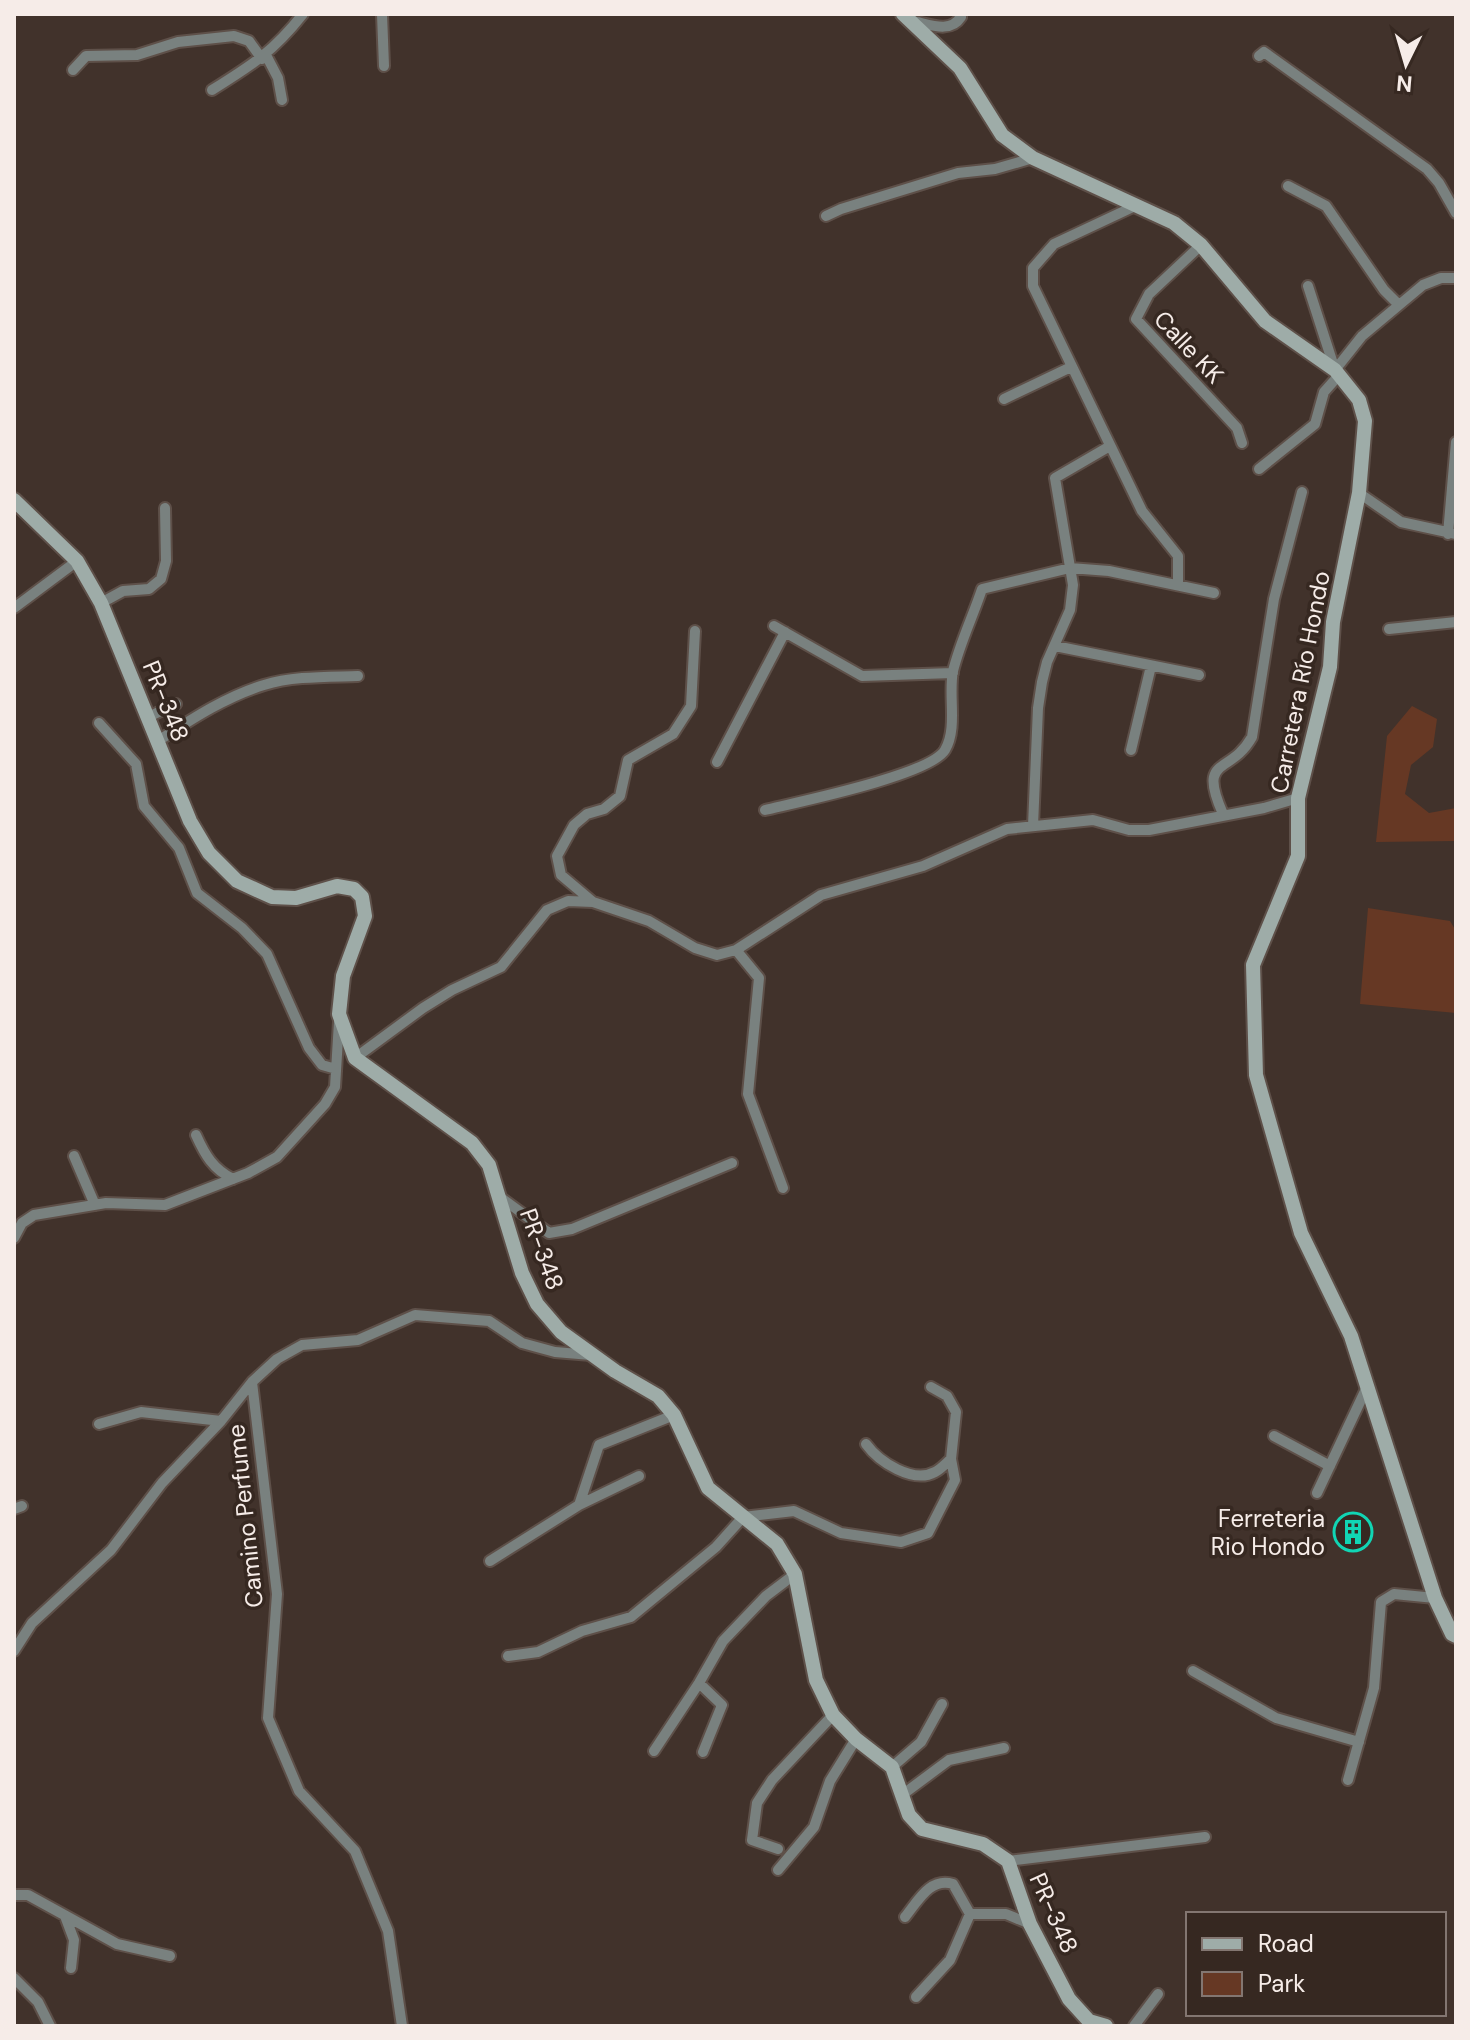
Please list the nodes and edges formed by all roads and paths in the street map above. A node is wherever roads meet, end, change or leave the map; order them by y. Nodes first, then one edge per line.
1 (303, 14) edge
2 (382, 14) edge
3 (959, 14) edge
4 (908, 17) edge
5 (1259, 56) dead end
6 (264, 57) junction
7 (384, 66) dead end
8 (73, 70) dead end
9 (212, 90) dead end
10 (282, 100) dead end
11 (1033, 158) junction
12 (1288, 186) dead end
13 (1130, 203) junction
14 (1456, 213) edge
15 (826, 216) dead end
16 (1201, 245) junction
17 (1456, 278) edge
18 (1308, 286) dead end
19 (1399, 305) junction
20 (1071, 367) junction
21 (1337, 372) junction
22 (1004, 399) dead end
23 (1456, 442) edge
24 (1242, 443) dead end
25 (1110, 446) junction
26 (1259, 469) dead end
27 (1302, 492) dead end
28 (1359, 493) junction
29 (14, 500) edge
30 (165, 508) dead end
31 (1452, 534) edge
32 (77, 561) junction
33 (1070, 568) junction
34 (1178, 585) junction
35 (1214, 593) dead end
36 (101, 603) junction
37 (14, 608) edge
38 (1456, 622) edge
39 (774, 626) dead end
40 (1389, 629) dead end
41 (695, 631) dead end
42 (785, 632) junction
43 (1055, 646) junction
44 (1151, 666) junction
45 (953, 673) junction
46 (1199, 675) dead end
47 (358, 676) dead end
48 (176, 704) dead end
49 (148, 717) junction
50 (99, 723) dead end
51 (158, 741) junction
52 (1131, 750) dead end
53 (717, 762) dead end
54 (1298, 798) junction
55 (765, 810) dead end
56 (1223, 814) junction
57 (1033, 826) junction
58 (593, 902) junction
59 (736, 950) junction
60 (339, 1014) junction
61 (355, 1058) junction
62 (336, 1069) junction
63 (196, 1135) dead end
64 (74, 1156) dead end
65 (732, 1163) dead end
66 (233, 1179) junction
67 (783, 1188) dead end
68 (500, 1197) junction
69 (95, 1205) junction
70 (14, 1238) edge
71 (593, 1355) junction
72 (252, 1382) junction
73 (1368, 1385) junction
74 (931, 1387) dead end
75 (674, 1415) junction
76 (221, 1421) junction
77 (106, 1425) dead end
78 (1274, 1436) dead end
79 (866, 1444) dead end
80 (951, 1459) junction
81 (1330, 1466) junction
82 (639, 1476) dead end
83 (1317, 1493) dead end
84 (579, 1505) junction
85 (743, 1517) junction
86 (490, 1561) dead end
87 (795, 1574) junction
88 (1435, 1598) junction
89 (1455, 1633) edge
90 (14, 1651) edge
91 (508, 1656) dead end
92 (1193, 1671) dead end
93 (699, 1683) junction
94 (942, 1704) dead end
95 (833, 1715) junction
96 (856, 1739) junction
97 (1359, 1742) junction
98 (1004, 1748) dead end
99 (654, 1751) dead end
100 (703, 1752) dead end
101 (892, 1767) junction
102 (1348, 1780) dead end
103 (902, 1795) junction
104 (1205, 1837) dead end
105 (778, 1849) dead end
106 (1008, 1861) junction
107 (778, 1870) dead end
108 (14, 1895) edge
109 (970, 1914) junction
110 (65, 1916) junction
111 (905, 1917) dead end
112 (1030, 1924) junction
113 (170, 1956) dead end
114 (71, 1968) dead end
115 (14, 1978) edge
116 (1158, 1994) dead end
117 (916, 1997) dead end
118 (50, 2026) edge
119 (402, 2026) edge
120 (1106, 2026) edge
121 (1134, 2026) edge

1 - 6 street
2 - 7 street
3 - 4 street
4 - 11 street, Carretera Río Hondo
5 - 14 street
6 - 8 street
6 - 9 street
6 - 10 street
11 - 13 street, Carretera Río Hondo
11 - 15 street
12 - 19 street
13 - 16 street, Carretera Río Hondo
13 - 20 street
16 - 21 street, Carretera Río Hondo
16 - 24 street, Calle KK
17 - 19 street
18 - 21 street
19 - 21 street
20 - 22 street
20 - 25 street
21 - 26 street
21 - 28 street, Carretera Río Hondo
23 - 31 street
25 - 33 street
25 - 34 street
27 - 56 street
28 - 31 street
28 - 54 street, Carretera Río Hondo
29 - 32 street, PR-348 / PR-348
30 - 36 street
32 - 36 street, PR-348 / PR-348
32 - 37 street
33 - 34 street
33 - 43 street
33 - 45 street
34 - 35 street
36 - 49 street, PR-348 / PR-348
38 - 40 street
39 - 42 street
41 - 58 street
42 - 45 street
42 - 53 street
43 - 44 street
43 - 57 street
44 - 46 street
44 - 52 street
45 - 55 street
47 - 51 street
48 - 49 street
49 - 51 street, PR-348 / PR-348
50 - 62 street
51 - 60 street, PR-348 / PR-348
54 - 56 street
54 - 73 street, Carretera Río Hondo
56 - 57 street
57 - 59 street
58 - 59 street
58 - 61 street
59 - 67 street
60 - 61 street, PR-348 / PR-348
60 - 62 street
61 - 68 street, PR-348 / PR-348
62 - 66 street
63 - 66 street
64 - 69 street
65 - 68 street
66 - 69 street
68 - 71 street, PR-348 / PR-348
69 - 70 street
71 - 72 street
71 - 75 street, PR-348 / PR-348
72 - 76 street
72 - 119 street, Camino Perfume
73 - 81 street
73 - 88 street, Carretera Río Hondo
74 - 80 street
75 - 84 street
75 - 85 street, PR-348 / PR-348
76 - 77 street
76 - 90 street
78 - 81 street
79 - 80 street
80 - 85 street
81 - 83 street
82 - 84 street
84 - 86 street
85 - 87 street, PR-348 / PR-348
85 - 91 street
87 - 93 street
87 - 95 street, PR-348 / PR-348
88 - 89 street, Carretera Río Hondo
88 - 97 street
92 - 97 street
93 - 99 street
93 - 100 street
94 - 101 street
95 - 96 street, PR-348 / PR-348
95 - 105 street
96 - 101 street, PR-348 / PR-348
96 - 107 street
97 - 102 street
98 - 103 street
101 - 103 street, PR-348 / PR-348
103 - 106 street, PR-348 / PR-348
104 - 106 street
106 - 112 street, PR-348 / PR-348
108 - 110 street
109 - 111 street
109 - 112 street
109 - 117 street
110 - 113 street
110 - 114 street
112 - 120 street, PR-348 / PR-348
115 - 118 street
116 - 121 street

